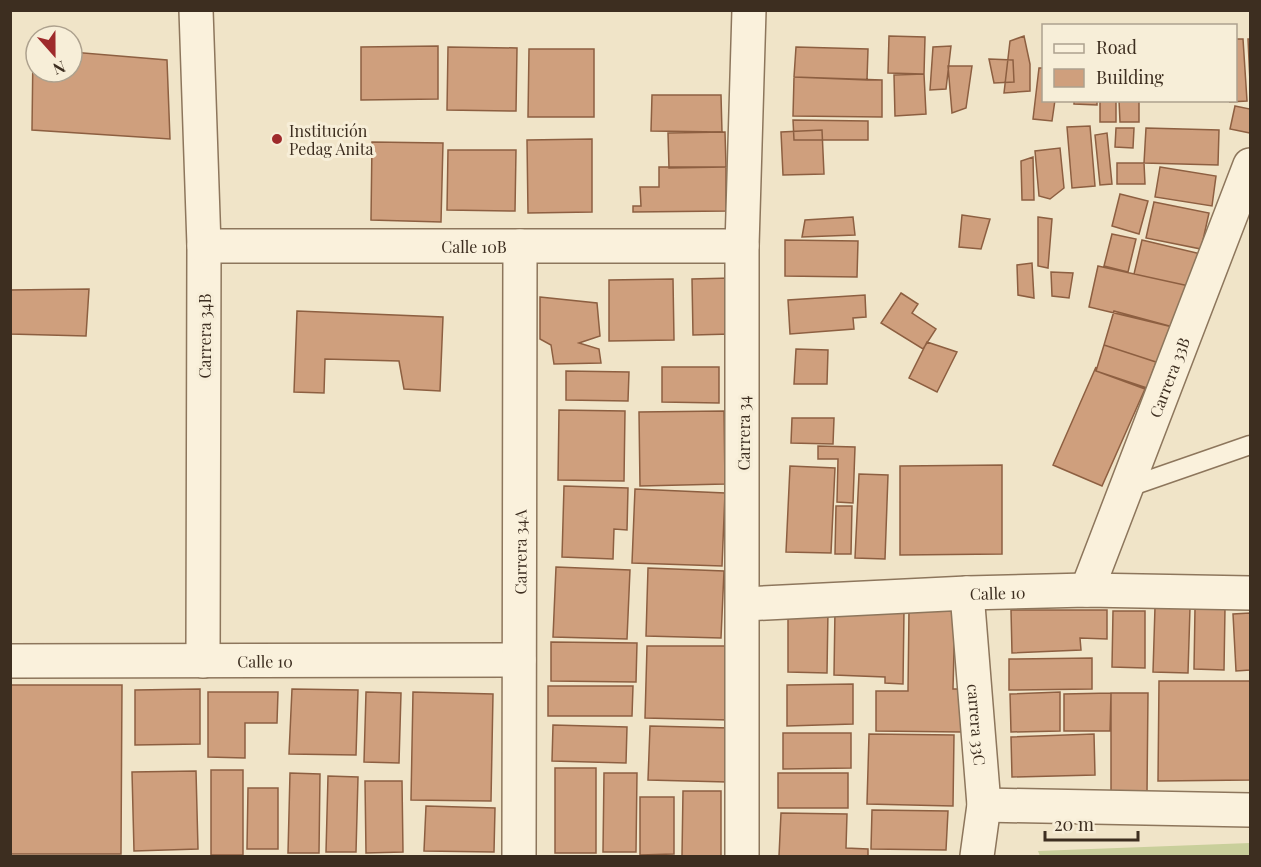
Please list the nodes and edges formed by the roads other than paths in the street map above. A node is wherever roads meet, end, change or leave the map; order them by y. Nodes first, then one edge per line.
1 (196, 10) edge
2 (749, 10) edge
3 (1251, 165) edge
4 (204, 246) junction
5 (520, 246) junction
6 (742, 246) junction
7 (1251, 445) edge
8 (1126, 488) junction
9 (1087, 590) junction
10 (967, 592) junction
11 (1251, 593) edge
12 (744, 604) junction
13 (519, 660) junction
14 (10, 661) edge
15 (203, 661) junction
16 (984, 806) junction
17 (1251, 810) edge
18 (519, 856) edge
19 (742, 856) edge
20 (977, 856) edge

1 - 4 street, Carrera 34B
2 - 6 street, Carrera 34
3 - 8 street, Carrera 33B
4 - 5 street, Calle 10B
4 - 15 street, Carrera 34B
5 - 6 street, Calle 10B
5 - 13 street, Carrera 34A
6 - 12 street, Carrera 34
7 - 8 lane
8 - 9 street, Carrera 33B
9 - 10 street, Calle 10
9 - 11 street, Calle 10
10 - 12 street, Calle 10
10 - 16 street, carrera 33C
12 - 19 street, Carrera 34
13 - 15 street, Calle 10
13 - 18 street, Carrera 34A
14 - 15 street, Calle 10
16 - 17 street
16 - 20 street, carrera 33C

